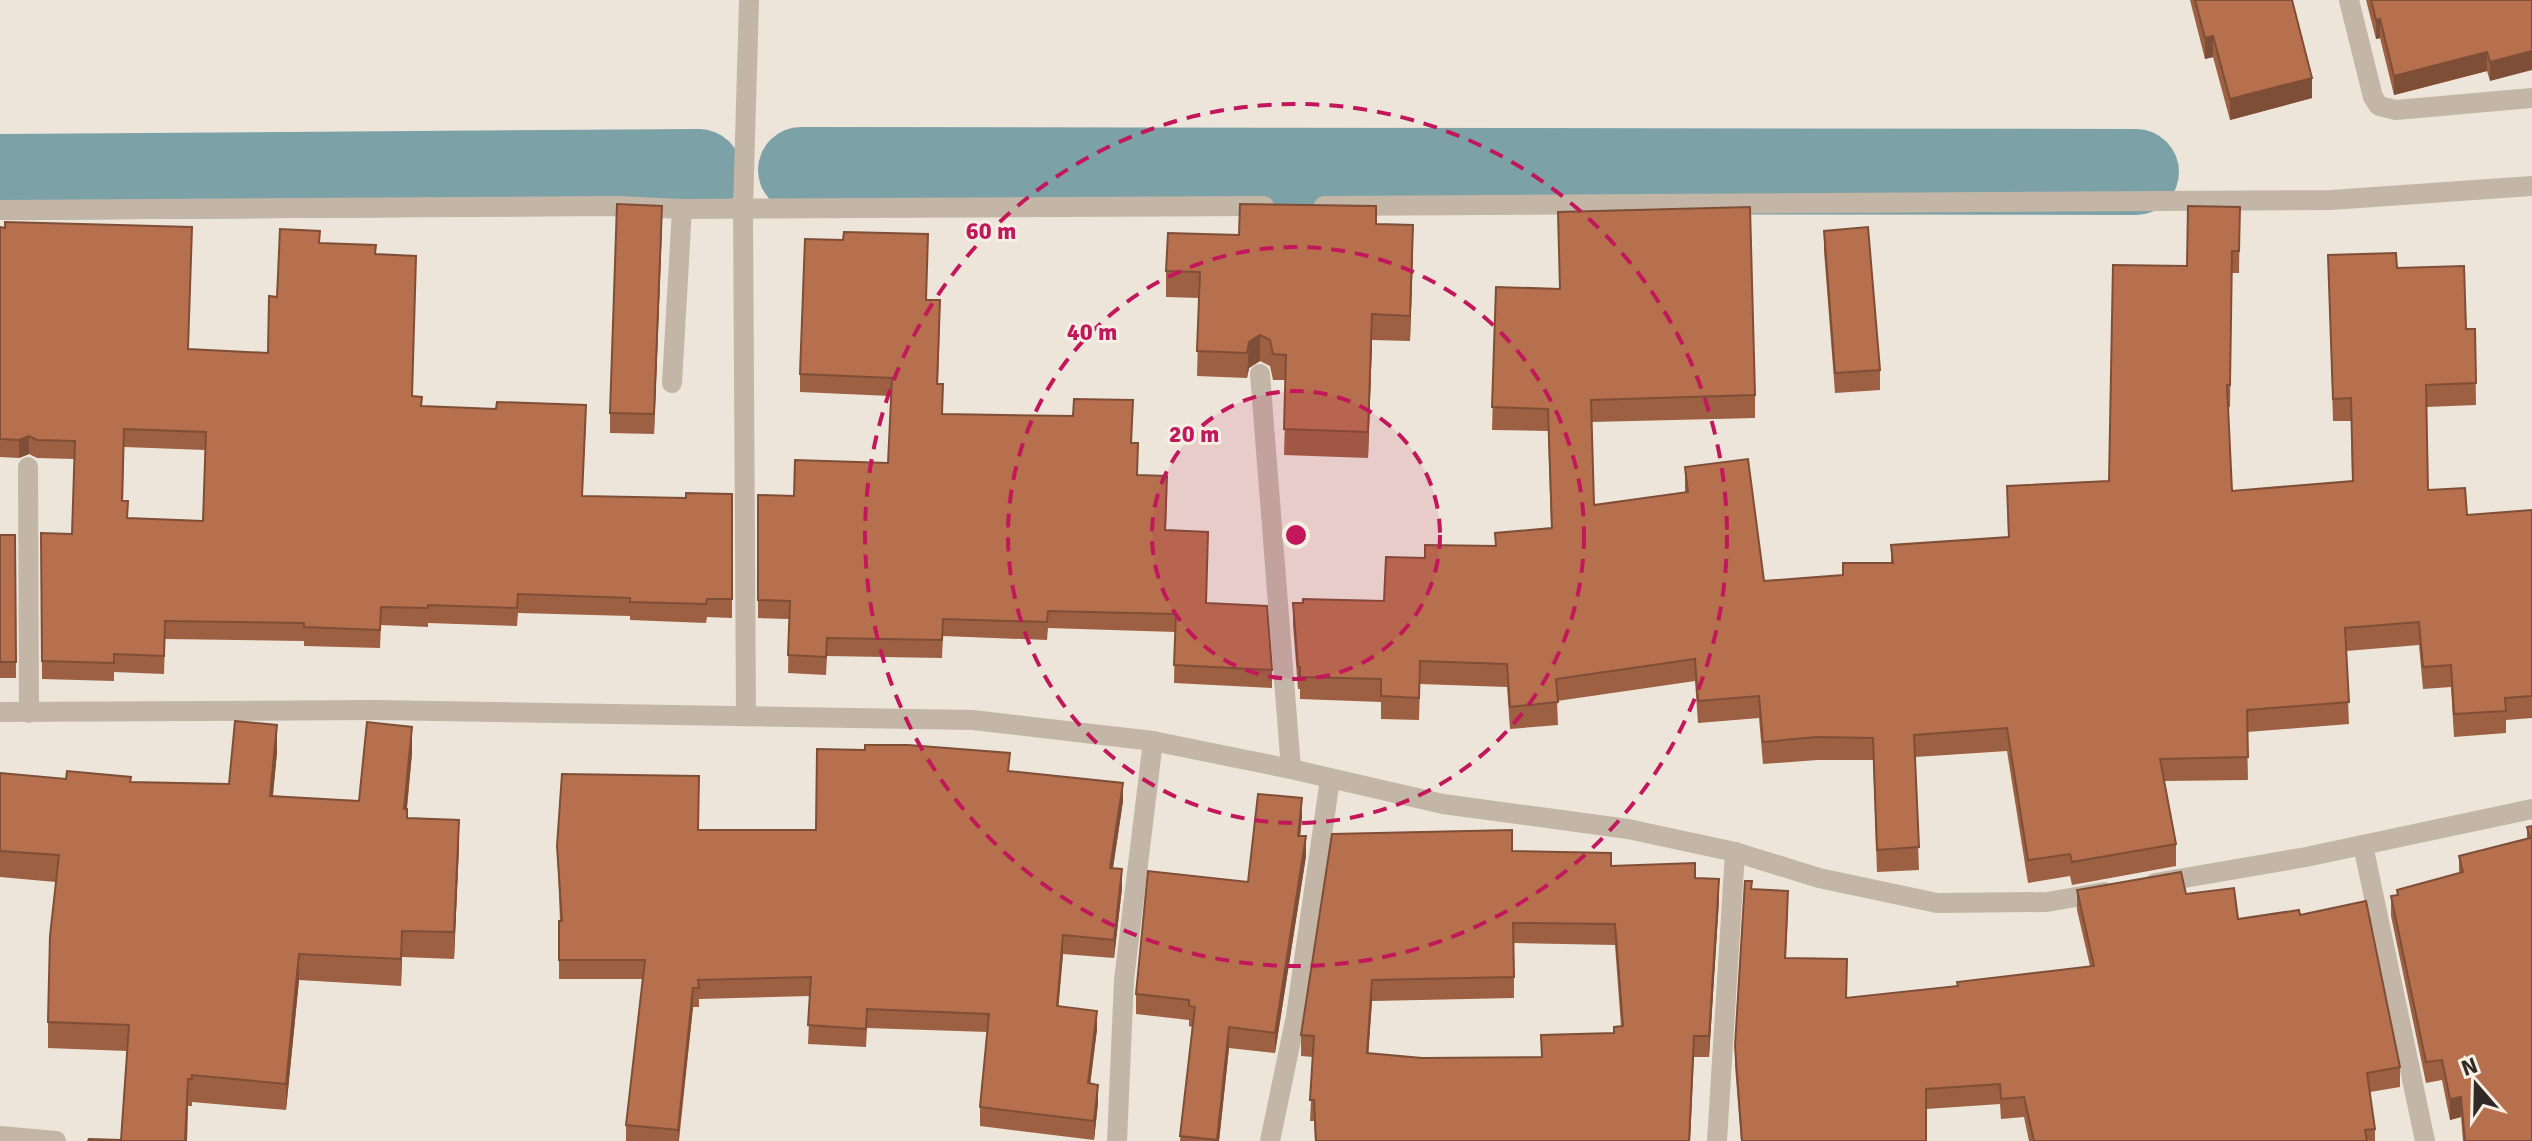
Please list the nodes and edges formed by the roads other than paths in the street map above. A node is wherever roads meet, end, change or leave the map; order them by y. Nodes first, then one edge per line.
1 (749, 0) edge
2 (2349, 0) edge
3 (2532, 98) edge
4 (2532, 186) edge
5 (682, 209) junction
6 (743, 209) junction
7 (0, 210) edge
8 (1260, 374) dead end
9 (672, 383) dead end
10 (28, 467) dead end
11 (0, 712) edge
12 (29, 713) junction
13 (746, 716) junction
14 (1153, 741) junction
15 (1291, 769) junction
16 (1330, 779) junction
17 (2532, 809) edge
18 (2363, 845) junction
19 (1735, 852) junction
20 (0, 1136) edge
21 (56, 1141) edge
22 (1117, 1141) edge
23 (1270, 1141) edge
24 (1717, 1141) edge
25 (2425, 1141) edge

1 - 6 street
2 - 3 street
4 - 6 street
5 - 6 street
5 - 7 street
5 - 9 street
6 - 13 street
8 - 15 street
10 - 12 street
11 - 12 street
12 - 13 street
13 - 14 street
14 - 15 street
14 - 22 street
15 - 16 street
16 - 19 street
16 - 23 street
17 - 18 street
18 - 19 street
18 - 25 street
19 - 24 street
20 - 21 street

